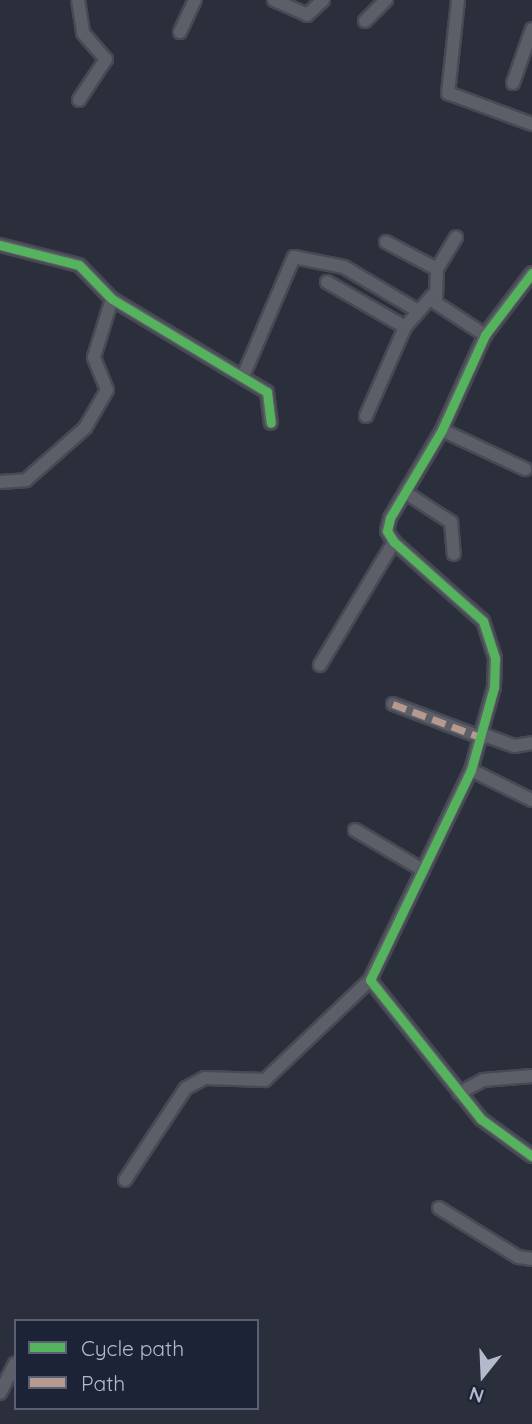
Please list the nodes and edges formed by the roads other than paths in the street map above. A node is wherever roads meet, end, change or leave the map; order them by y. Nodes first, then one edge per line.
1 (78, 0) edge
2 (195, 0) edge
3 (274, 0) edge
4 (323, 0) edge
5 (386, 0) edge
6 (458, 0) edge
7 (365, 21) dead end
8 (532, 29) edge
9 (180, 32) dead end
10 (513, 83) dead end
11 (79, 100) dead end
12 (532, 124) edge
13 (456, 237) dead end
14 (386, 242) dead end
15 (0, 245) edge
16 (437, 269) junction
17 (532, 273) edge
18 (327, 282) dead end
19 (432, 296) junction
20 (112, 299) junction
21 (418, 311) junction
22 (405, 327) junction
23 (485, 335) junction
24 (244, 374) junction
25 (366, 416) dead end
26 (271, 423) dead end
27 (442, 430) junction
28 (525, 469) dead end
29 (0, 482) edge
30 (406, 493) junction
31 (394, 542) junction
32 (454, 554) dead end
33 (320, 665) dead end
34 (393, 704) dead end
35 (484, 737) junction
36 (532, 743) edge
37 (471, 770) junction
38 (532, 800) edge
39 (355, 830) dead end
40 (423, 870) junction
41 (370, 980) junction
42 (532, 1076) edge
43 (459, 1093) junction
44 (532, 1156) edge
45 (125, 1180) dead end
46 (439, 1208) dead end
47 (532, 1259) edge
48 (14, 1365) edge
49 (0, 1393) edge

1 - 11 street
2 - 9 street
3 - 4 street
5 - 7 street
6 - 12 street
8 - 10 street
13 - 16 street
14 - 16 street
15 - 20 street
16 - 19 street
17 - 23 street
18 - 22 street
19 - 21 street
19 - 23 street
20 - 24 street
20 - 29 street
21 - 22 street
21 - 24 street
22 - 25 street
23 - 27 street
24 - 26 street
27 - 28 street
27 - 30 street
30 - 31 street
30 - 32 street
31 - 33 street
31 - 35 street
34 - 35 street
35 - 36 street
35 - 37 street
37 - 38 street
37 - 40 street
39 - 40 street
40 - 41 street
41 - 43 street
41 - 45 street
42 - 43 street
43 - 44 street
46 - 47 street
48 - 49 street

